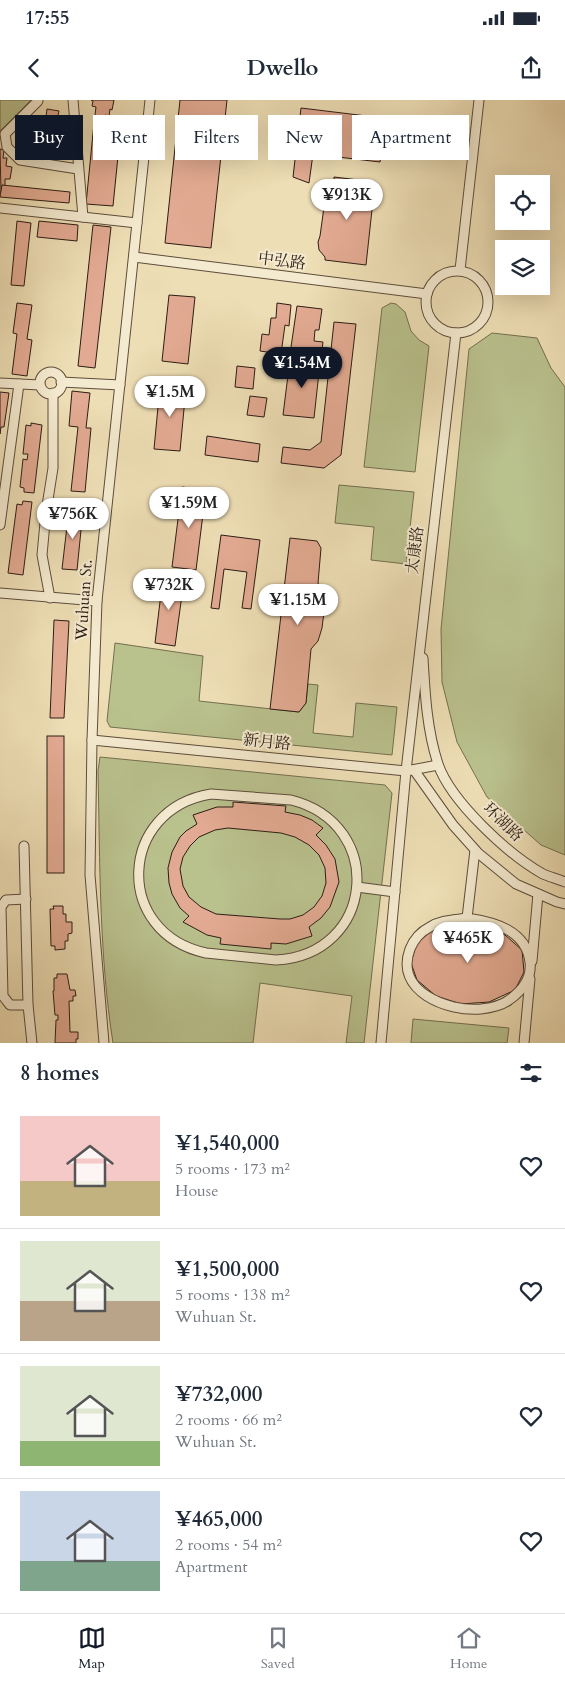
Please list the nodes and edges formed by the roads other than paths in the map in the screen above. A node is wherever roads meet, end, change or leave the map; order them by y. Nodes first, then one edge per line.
1 (73, 100) edge
2 (150, 100) edge
3 (479, 100) edge
4 (38, 101) edge
5 (78, 168) junction
6 (0, 208) edge
7 (82, 217) junction
8 (137, 223) junction
9 (134, 257) junction
10 (460, 270) junction
11 (427, 294) junction
12 (456, 333) junction
13 (61, 382) junction
14 (0, 383) edge
15 (19, 384) junction
16 (40, 385) junction
17 (120, 385) junction
18 (53, 393) junction
19 (0, 525) edge
20 (426, 588) junction
21 (0, 593) edge
22 (50, 598) junction
23 (97, 601) junction
24 (92, 740) junction
25 (438, 765) junction
26 (410, 771) junction
27 (24, 846) dead end
28 (475, 850) junction
29 (565, 882) edge
30 (357, 887) junction
31 (395, 892) junction
32 (538, 894) junction
33 (26, 899) junction
34 (565, 904) edge
35 (467, 918) junction
36 (531, 972) junction
37 (28, 1005) junction
38 (32, 1043) edge
39 (104, 1043) edge
40 (381, 1043) edge
41 (524, 1043) edge

1 - 5 street
2 - 8 street, Wuhuan St.
3 - 10 street
4 - 5 street
5 - 7 street
6 - 7 street
7 - 8 street
8 - 9 street, Wuhuan St.
9 - 11 street, 中弘路
9 - 17 street, Wuhuan St.
10 - 11 street
10 - 12 street
11 - 12 street
12 - 20 street, 太康路
13 - 16 street
13 - 17 street
13 - 18 street
14 - 15 street
15 - 16 street
15 - 19 street
16 - 18 street
17 - 23 street, Wuhuan St.
18 - 22 street
20 - 25 street, 环湖路
20 - 26 street, 太康路
21 - 22 street
22 - 23 street
23 - 24 street, Wuhuan St.
24 - 26 street, 新月路
24 - 39 street, Wuhuan St.
25 - 26 street, 新月路
25 - 29 street, 环湖路
26 - 28 street
26 - 31 street, 太康路
27 - 33 street
28 - 32 street
28 - 35 street
30 - 30 street
30 - 31 street
31 - 40 street, 太康路
32 - 34 street
32 - 36 street
33 - 37 street
33 - 37 street
35 - 36 street
35 - 36 street
36 - 41 street
37 - 38 street

